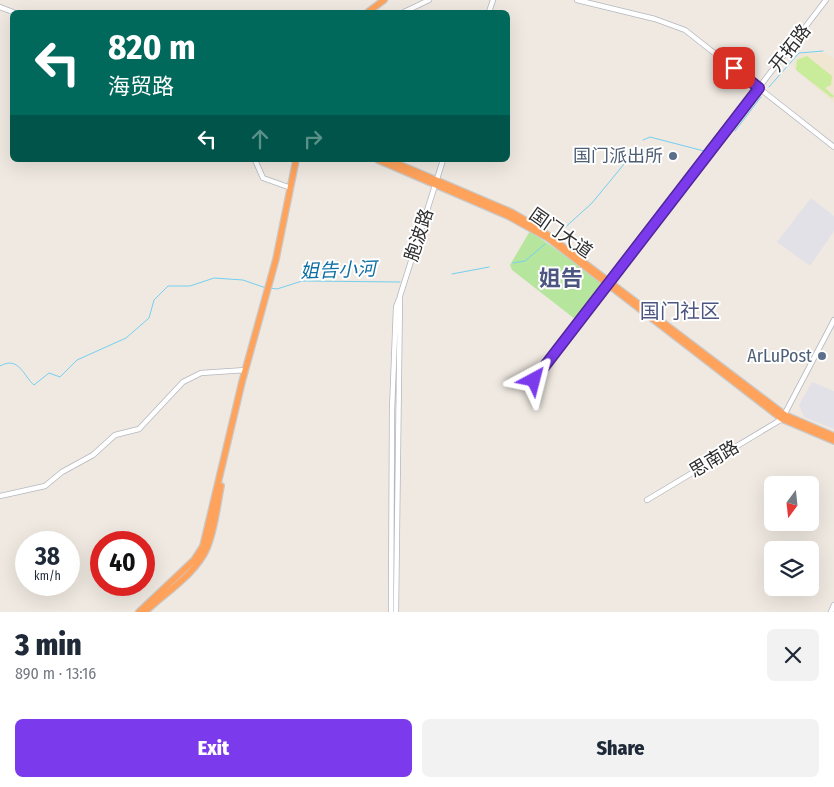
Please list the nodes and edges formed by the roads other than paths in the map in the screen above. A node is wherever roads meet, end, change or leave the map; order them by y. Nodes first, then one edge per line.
1 (384, 0) edge
2 (429, 0) edge
3 (577, 0) edge
4 (605, 0) edge
5 (826, 0) edge
6 (604, 6) junction
7 (371, 10) edge
8 (408, 10) edge
9 (759, 88) junction
10 (834, 147) edge
11 (256, 162) edge
12 (296, 162) edge
13 (383, 162) edge
14 (394, 162) edge
15 (442, 162) edge
16 (436, 182) junction
17 (292, 188) junction
18 (609, 283) junction
19 (400, 296) junction
20 (834, 320) edge
21 (246, 370) junction
22 (244, 378) junction
23 (534, 380) dead end
24 (783, 417) junction
25 (834, 436) edge
26 (834, 441) edge
27 (391, 484) junction
28 (397, 484) junction
29 (0, 496) edge
30 (647, 500) dead end
31 (391, 519) junction
32 (397, 519) junction
33 (834, 605) edge
34 (138, 612) edge
35 (145, 612) edge
36 (391, 612) edge
37 (396, 612) edge
38 (831, 612) edge

1 - 7 highway
2 - 8 street
3 - 6 street
4 - 6 street
5 - 9 street, 开拓路
6 - 9 street
9 - 10 street
9 - 18 street, 开拓路
11 - 17 street
12 - 17 highway
13 - 16 highway, 国门大道
14 - 16 highway, 国门大道
15 - 16 street, 胞波路
16 - 18 highway, 国门大道
16 - 19 street, 胞波路
17 - 21 highway
18 - 23 street, 开拓路
18 - 24 highway, 国门大道
19 - 27 street
19 - 28 street
20 - 24 street
21 - 22 highway
21 - 29 street
22 - 34 highway
22 - 35 highway
24 - 25 highway, 国门大道
24 - 26 highway, 国门大道
24 - 30 street, 思南路
27 - 28 street
27 - 31 street
28 - 32 street
31 - 32 street
31 - 36 street
32 - 37 street
33 - 38 street

